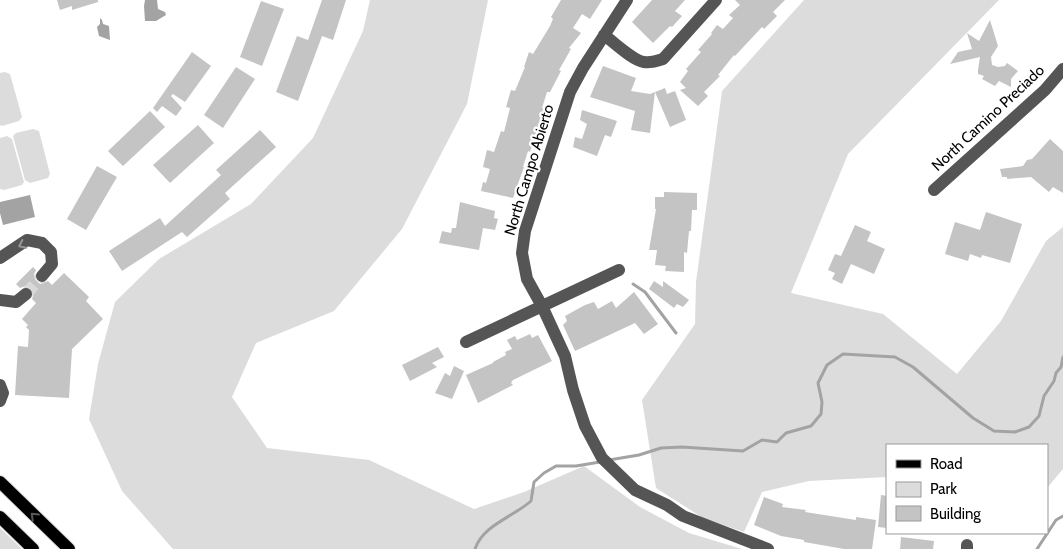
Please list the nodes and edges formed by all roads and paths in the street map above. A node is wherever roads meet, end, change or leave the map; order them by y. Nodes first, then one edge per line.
1 (627, 0) edge
2 (716, 0) edge
3 (604, 35) junction
4 (1063, 69) edge
5 (934, 190) dead end
6 (0, 258) edge
7 (619, 270) dead end
8 (42, 276) tunnel mouth
9 (26, 294) tunnel mouth
10 (0, 300) edge
11 (542, 306) junction
12 (466, 342) dead end
13 (0, 385) edge
14 (0, 402) edge
15 (0, 482) edge
16 (0, 517) edge
17 (33, 549) edge
18 (69, 549) edge
19 (768, 549) edge

1 - 3 street, North Campo Abierto
2 - 3 street
3 - 11 street, North Campo Abierto
4 - 5 street, North Camino Preciado
8 -> 6 street
7 - 11 street
9 - 10 street
11 - 12 street
11 - 19 street, North Campo Abierto
13 - 14 street
18 -> 15 main road
16 - 17 main road

